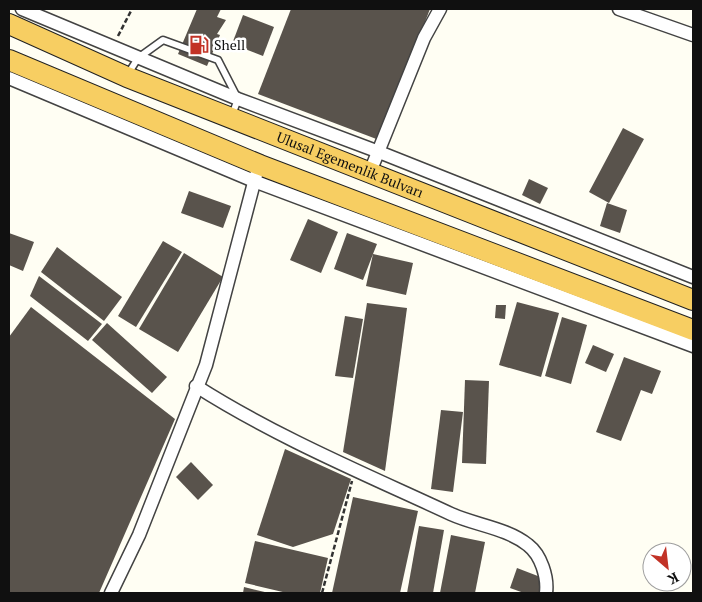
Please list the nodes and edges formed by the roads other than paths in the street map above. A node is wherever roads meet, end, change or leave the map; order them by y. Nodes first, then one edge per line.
1 (22, 9) edge
2 (440, 9) edge
3 (620, 9) edge
4 (9, 24) edge
5 (693, 35) edge
6 (138, 58) junction
7 (9, 60) edge
8 (126, 77) junction
9 (9, 78) edge
10 (238, 99) junction
11 (230, 119) junction
12 (379, 152) junction
13 (370, 172) junction
14 (257, 173) junction
15 (693, 277) edge
16 (693, 300) edge
17 (693, 330) edge
18 (693, 346) edge
19 (196, 386) junction
20 (112, 593) edge
21 (546, 593) edge

1 - 6 street
2 - 12 street
3 - 5 street
4 - 8 highway, Ulusal Egemenlik Bulvarı
6 - 8 lane
6 - 10 street
6 - 10 lane
7 - 14 highway
8 - 11 highway, Ulusal Egemenlik Bulvarı
9 - 14 street
10 - 11 lane
10 - 12 street
11 - 13 highway, Ulusal Egemenlik Bulvarı
12 - 13 street
12 - 15 street
13 - 16 highway, Ulusal Egemenlik Bulvarı
14 - 17 highway
14 - 18 street
14 - 19 street
19 - 20 street
19 - 21 street

